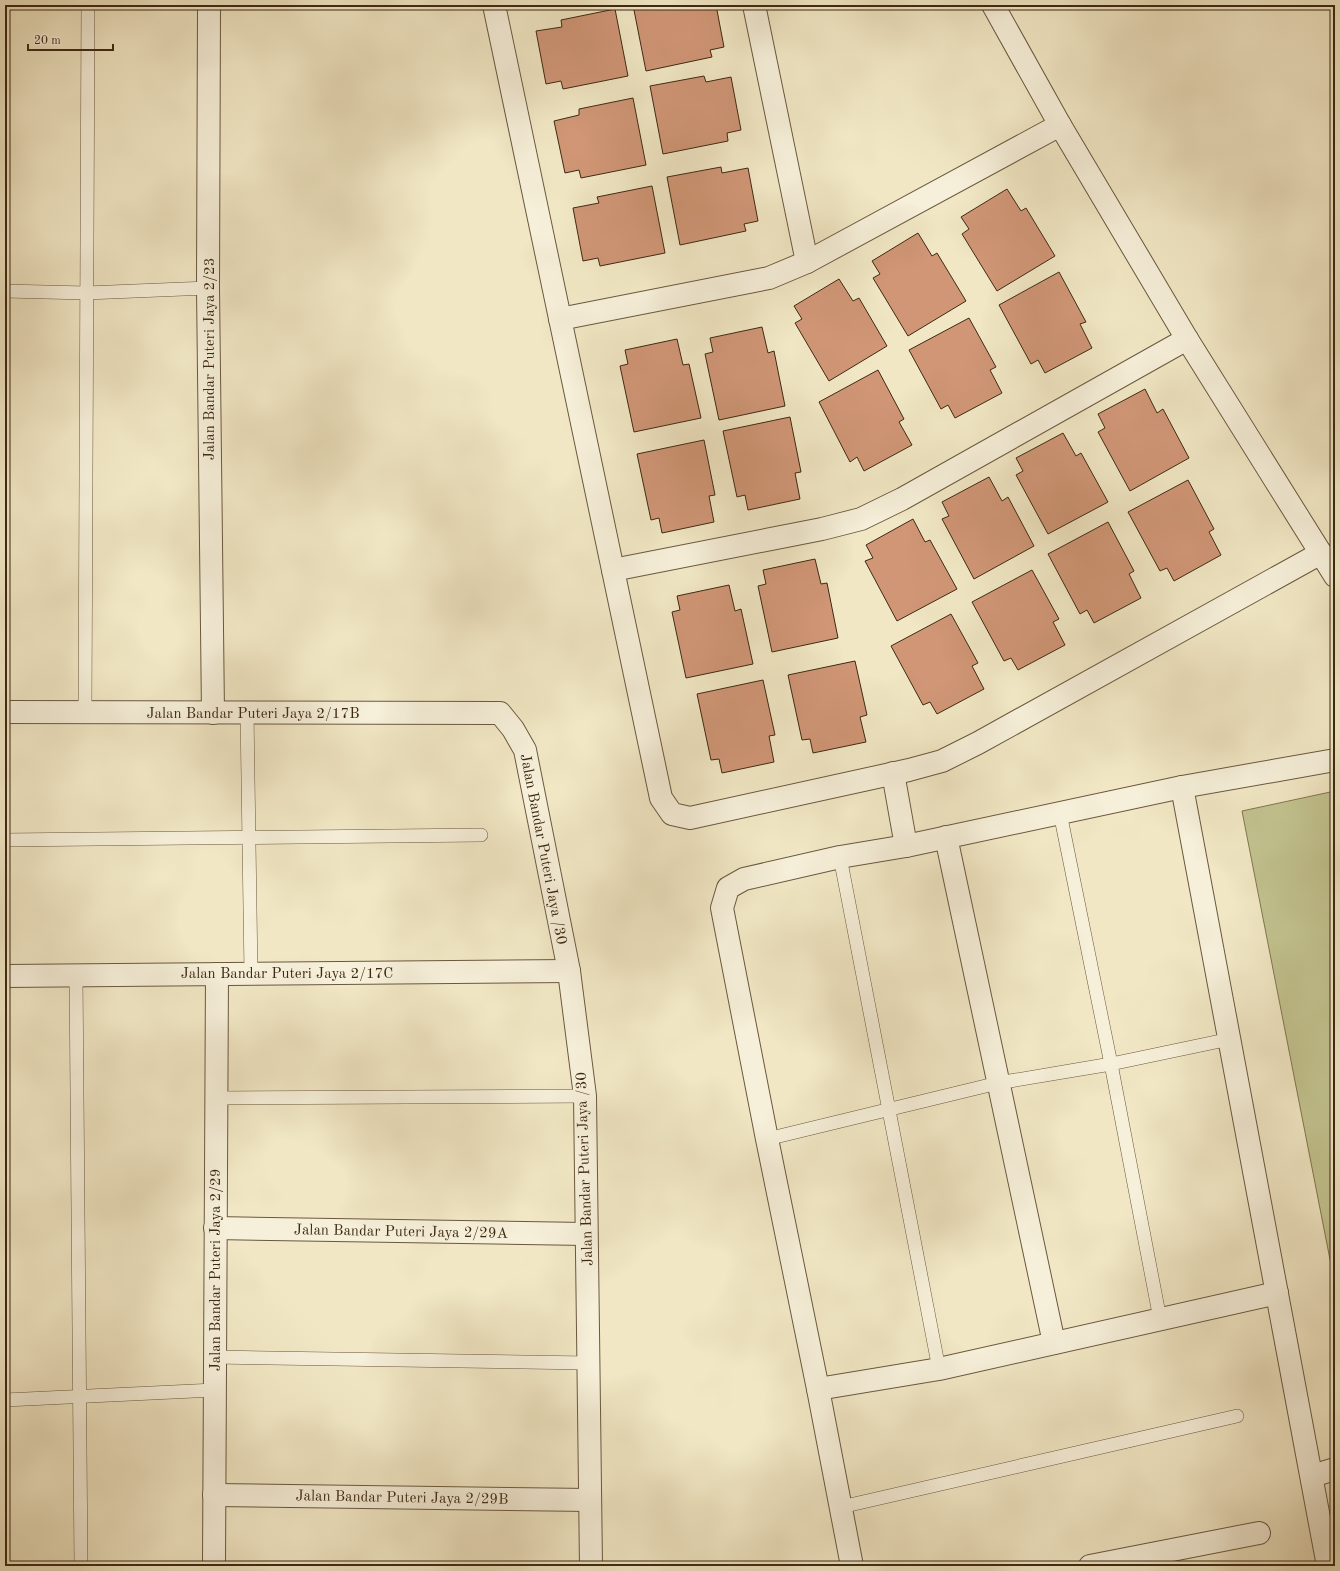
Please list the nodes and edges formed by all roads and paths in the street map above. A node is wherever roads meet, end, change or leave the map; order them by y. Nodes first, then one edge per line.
1 (88, 5) edge
2 (209, 5) edge
3 (494, 5) edge
4 (754, 5) edge
5 (993, 5) edge
6 (1060, 125) junction
7 (807, 262) junction
8 (208, 288) junction
9 (5, 291) edge
10 (86, 293) junction
11 (560, 319) junction
12 (1188, 339) junction
13 (1321, 553) junction
14 (613, 570) junction
15 (1335, 576) edge
16 (5, 712) edge
17 (85, 712) junction
18 (247, 712) junction
19 (213, 713) junction
20 (500, 713) joint
21 (1335, 760) edge
22 (893, 773) junction
23 (1182, 787) junction
24 (1060, 813) junction
25 (481, 835) dead end
26 (249, 837) junction
27 (946, 837) junction
28 (5, 840) edge
29 (906, 846) junction
30 (840, 857) junction
31 (569, 971) junction
32 (251, 973) junction
33 (217, 974) junction
34 (76, 975) junction
35 (5, 976) edge
36 (1230, 1039) junction
37 (1111, 1064) junction
38 (998, 1084) junction
39 (585, 1096) junction
40 (216, 1098) junction
41 (889, 1110) junction
42 (767, 1139) junction
43 (215, 1228) junction
44 (586, 1234) junction
45 (1277, 1293) junction
46 (1160, 1319) junction
47 (1054, 1343) junction
48 (215, 1357) junction
49 (588, 1363) junction
50 (940, 1369) junction
51 (818, 1389) junction
52 (215, 1390) junction
53 (80, 1396) junction
54 (5, 1400) edge
55 (1237, 1416) dead end
56 (1335, 1469) edge
57 (1312, 1476) junction
58 (214, 1495) junction
59 (590, 1500) junction
60 (841, 1507) junction
61 (1259, 1532) dead end
62 (81, 1566) edge
63 (214, 1566) edge
64 (591, 1566) edge
65 (852, 1566) edge
66 (1090, 1566) edge
67 (1328, 1566) edge

1 - 10 lane
2 - 8 street, Jalan Bandar Puteri Jaya 2/23
3 - 11 street
4 - 7 street
5 - 6 street
6 - 7 street
6 - 12 street
7 - 11 street
8 - 10 lane
8 - 19 street, Jalan Bandar Puteri Jaya 2/23
9 - 10 lane
10 - 17 lane
11 - 14 street
12 - 13 street
12 - 14 street
13 - 15 street
13 - 22 street
14 - 22 street
16 - 17 street, Jalan Bandar Puteri Jaya 2/17B
17 - 19 street, Jalan Bandar Puteri Jaya 2/17B
18 - 19 street, Jalan Bandar Puteri Jaya 2/17B
18 - 20 street, Jalan Bandar Puteri Jaya 2/17B
18 - 26 lane
20 - 31 street, Jalan Bandar Puteri Jaya /30
21 - 23 street
22 - 29 street
23 - 24 street
23 - 36 street
24 - 27 street
24 - 37 lane
25 - 26 lane
26 - 28 lane
26 - 32 lane
27 - 29 street
27 - 38 street
29 - 30 street
30 - 41 lane
30 - 42 street
31 - 32 street, Jalan Bandar Puteri Jaya 2/17C
31 - 39 street, Jalan Bandar Puteri Jaya /30
32 - 33 street, Jalan Bandar Puteri Jaya 2/17C
33 - 34 street, Jalan Bandar Puteri Jaya 2/17C
33 - 40 street, Jalan Bandar Puteri Jaya 2/29
34 - 35 street, Jalan Bandar Puteri Jaya 2/17C
34 - 53 lane
36 - 37 lane
36 - 45 street
37 - 38 lane
37 - 46 lane
38 - 41 lane
38 - 47 street
39 - 40 lane
39 - 44 street, Jalan Bandar Puteri Jaya /30
40 - 43 street, Jalan Bandar Puteri Jaya 2/29
41 - 42 lane
41 - 50 lane
42 - 51 street
43 - 44 street, Jalan Bandar Puteri Jaya 2/29A
43 - 48 street, Jalan Bandar Puteri Jaya 2/29
44 - 49 street, Jalan Bandar Puteri Jaya /30
45 - 46 street
45 - 57 street
46 - 47 street
47 - 50 street
48 - 49 lane
48 - 52 street, Jalan Bandar Puteri Jaya 2/29
49 - 59 street, Jalan Bandar Puteri Jaya /30
50 - 51 street
51 - 60 street
52 - 53 lane
52 - 58 street, Jalan Bandar Puteri Jaya 2/29
53 - 54 lane
53 - 62 lane
55 - 60 lane
56 - 57 street
57 - 67 street
58 - 59 street, Jalan Bandar Puteri Jaya 2/29B
58 - 63 street, Jalan Bandar Puteri Jaya 2/29
59 - 64 street, Jalan Bandar Puteri Jaya /30
60 - 65 street
61 - 66 street

